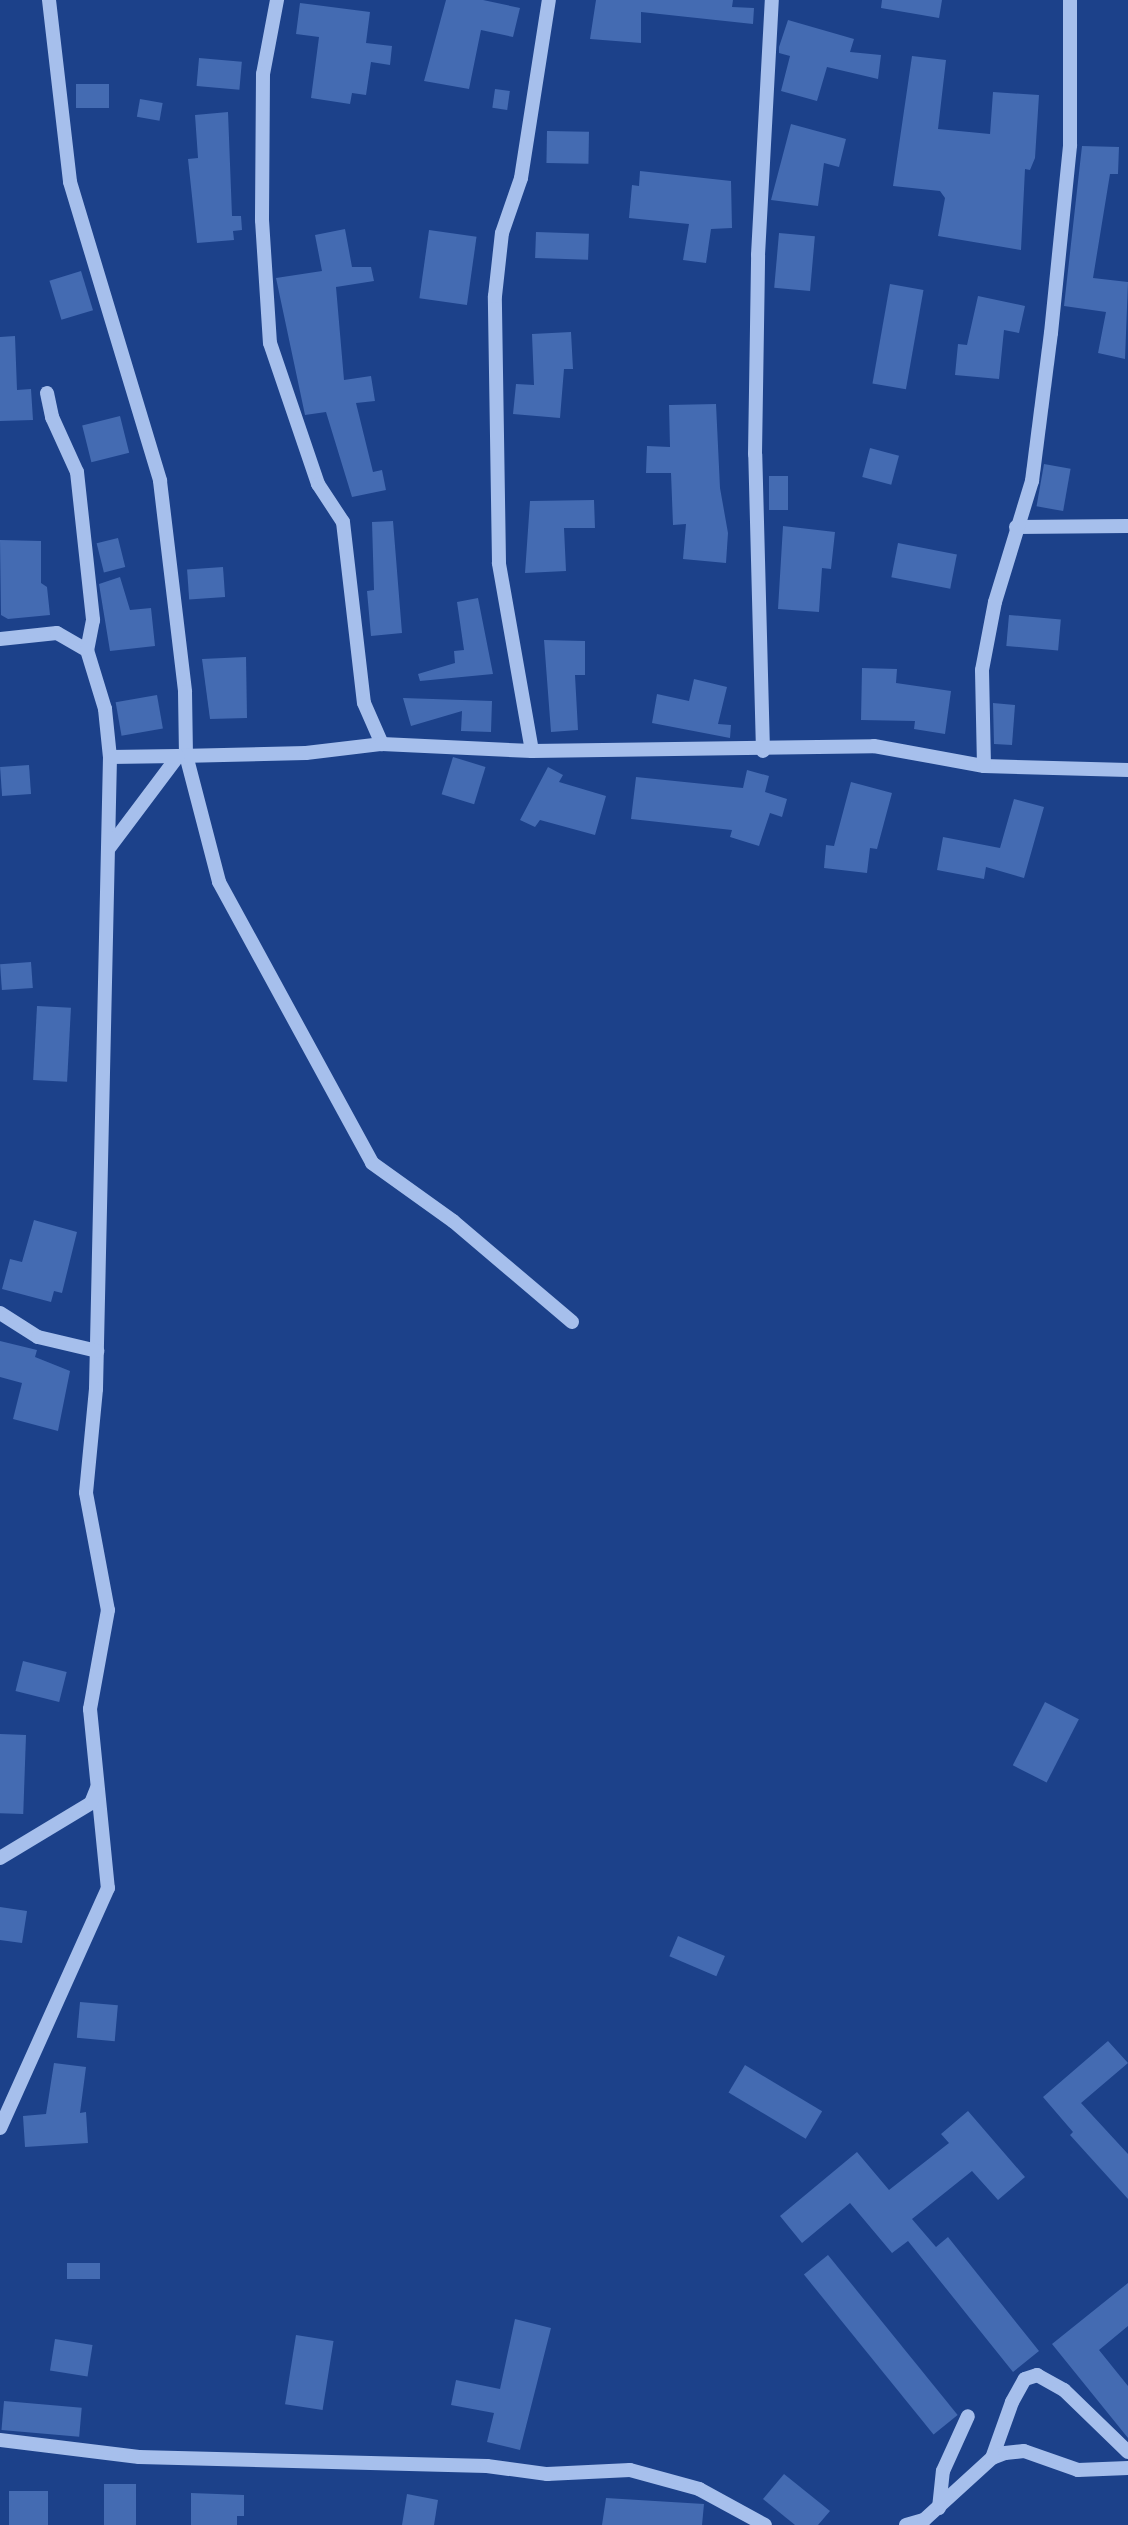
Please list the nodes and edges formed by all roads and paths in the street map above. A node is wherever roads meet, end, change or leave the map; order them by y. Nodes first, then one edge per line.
1 (49, 0) edge
2 (277, 0) edge
3 (549, 0) edge
4 (772, 0) edge
5 (1070, 0) edge
6 (47, 393) dead end
7 (1128, 526) edge
8 (1016, 527) junction
9 (0, 639) edge
10 (87, 650) junction
11 (382, 744) junction
12 (532, 751) junction
13 (763, 751) junction
14 (182, 755) junction
15 (110, 757) junction
16 (984, 766) junction
17 (1128, 770) edge
18 (108, 848) junction
19 (0, 1313) edge
20 (572, 1322) dead end
21 (97, 1351) junction
22 (98, 1787) junction
23 (0, 1858) edge
24 (0, 2128) edge
25 (968, 2416) dead end
26 (0, 2440) edge
27 (1128, 2452) edge
28 (992, 2458) junction
29 (1128, 2468) edge
30 (939, 2508) junction
31 (765, 2525) edge
32 (906, 2525) edge

1 - 14 street
2 - 11 street
3 - 12 street
4 - 13 street
5 - 8 street
6 - 10 street
7 - 8 street
8 - 16 street
9 - 10 street
10 - 15 street
11 - 12 street
11 - 14 street
12 - 13 street
13 - 16 street
14 - 15 street
14 - 18 street
14 - 20 street
15 - 18 street
16 - 17 street
18 - 21 street
19 - 21 street
21 - 22 street
22 - 23 street
22 - 24 street
25 - 30 street
26 - 31 street
27 - 28 street
28 - 29 street
28 - 30 street
30 - 32 street

